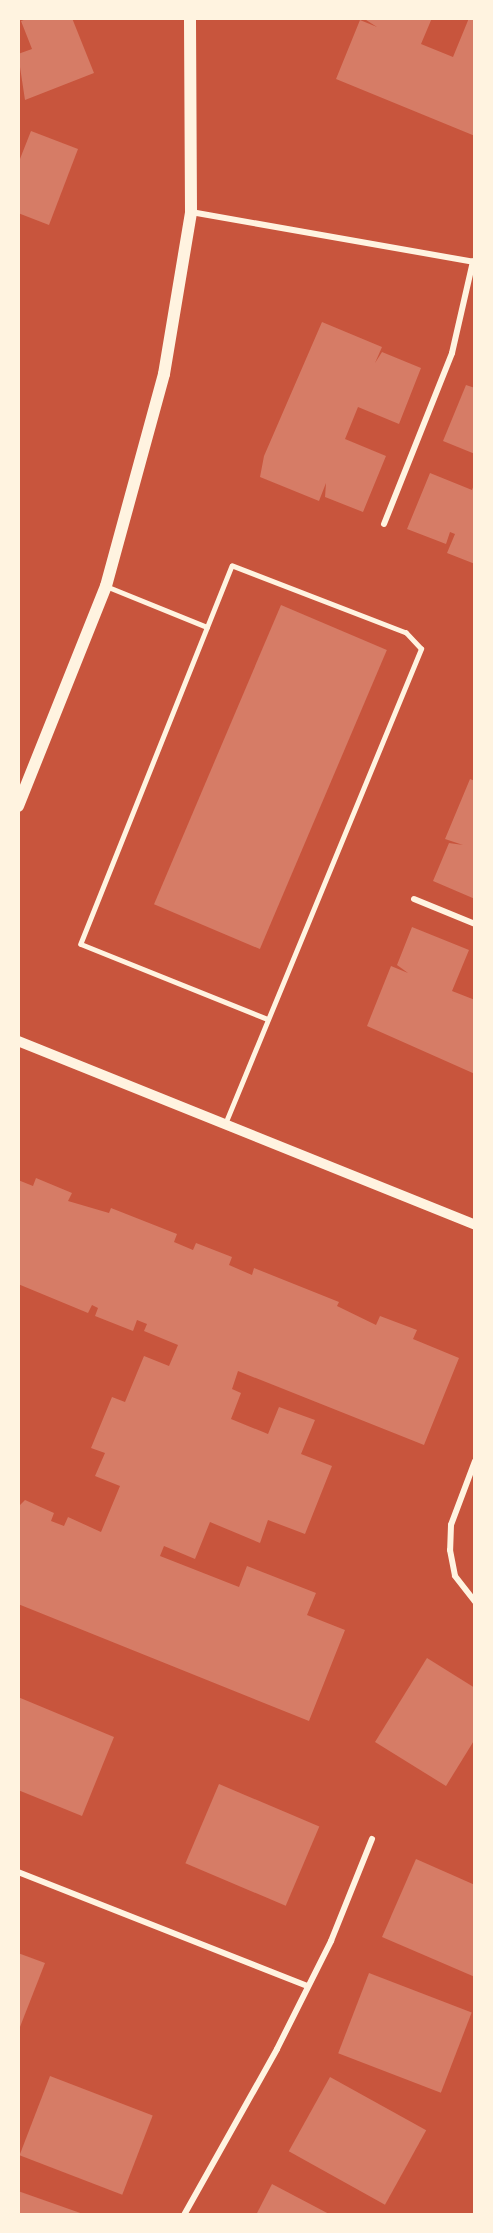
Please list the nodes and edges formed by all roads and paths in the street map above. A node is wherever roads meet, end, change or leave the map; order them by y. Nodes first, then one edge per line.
1 (190, 18) edge
2 (190, 212) junction
3 (474, 262) edge
4 (384, 524) dead end
5 (106, 586) junction
6 (207, 627) junction
7 (18, 806) edge
8 (414, 899) dead end
9 (475, 924) edge
10 (268, 1019) junction
11 (18, 1041) edge
12 (225, 1124) junction
13 (475, 1225) edge
14 (475, 1461) edge
15 (475, 1602) edge
16 (372, 1839) dead end
17 (18, 1872) edge
18 (307, 1986) junction
19 (184, 2215) edge

1 - 2 main road
2 - 3 street
2 - 5 main road
3 - 4 street
5 - 6 lane
5 - 7 main road
6 - 10 lane
6 - 10 lane
8 - 9 street
10 - 12 lane
11 - 12 street
12 - 13 street
14 - 15 street
16 - 18 street
17 - 18 street
18 - 19 street

